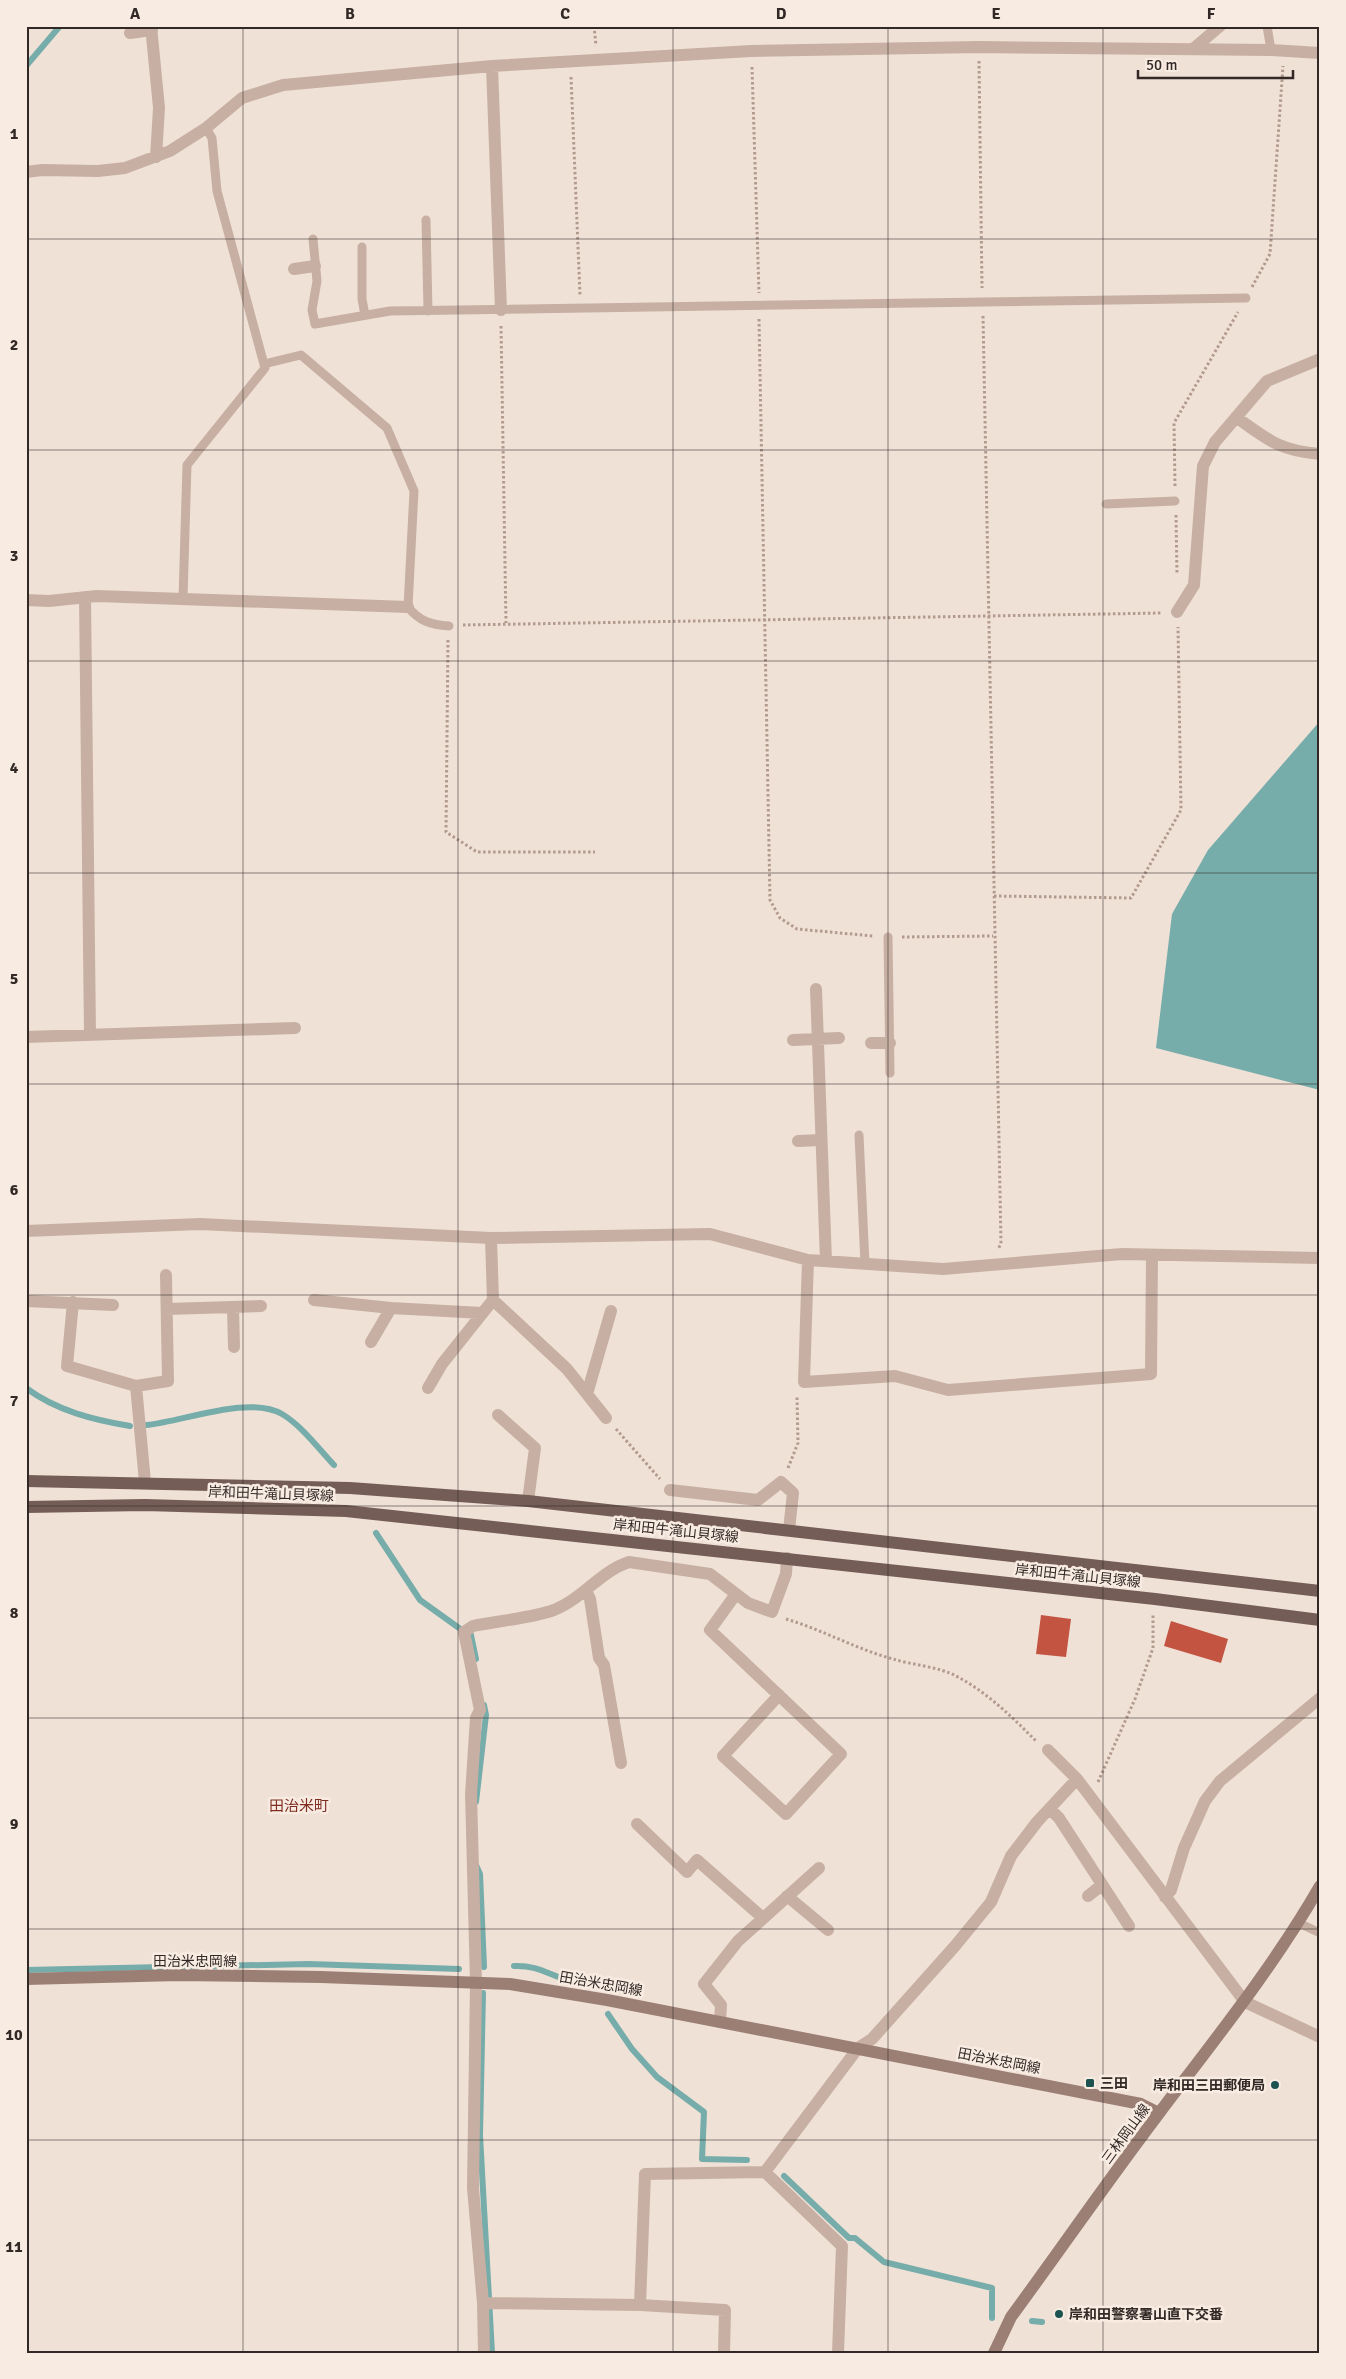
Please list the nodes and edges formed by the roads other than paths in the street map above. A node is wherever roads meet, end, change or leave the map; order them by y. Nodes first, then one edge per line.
1 (1220, 26) edge
2 (1266, 26) edge
3 (152, 28) edge
4 (130, 33) dead end
5 (1193, 49) junction
6 (1271, 50) junction
7 (1320, 53) edge
8 (492, 66) junction
9 (206, 128) junction
10 (156, 157) junction
11 (26, 172) edge
12 (426, 220) dead end
13 (313, 239) dead end
14 (362, 247) dead end
15 (316, 266) junction
16 (294, 269) dead end
17 (1246, 298) road end
18 (501, 310) junction
19 (428, 311) junction
20 (365, 315) junction
21 (1320, 359) edge
22 (264, 364) junction
23 (1236, 417) junction
24 (1320, 454) edge
25 (1175, 501) road end
26 (1106, 504) dead end
27 (85, 597) junction
28 (183, 598) junction
29 (26, 600) edge
30 (408, 607) junction
31 (1177, 612) road end
32 (448, 626) road end
33 (888, 938) road end
34 (816, 989) dead end
35 (296, 1028) dead end
36 (90, 1035) junction
37 (26, 1037) edge
38 (839, 1038) dead end
39 (817, 1039) junction
40 (793, 1040) dead end
41 (890, 1043) junction
42 (871, 1044) dead end
43 (890, 1073) dead end
44 (859, 1135) dead end
45 (821, 1140) junction
46 (798, 1141) dead end
47 (26, 1231) edge
48 (491, 1238) junction
49 (1152, 1256) junction
50 (1320, 1258) edge
51 (808, 1260) junction
52 (826, 1261) junction
53 (865, 1264) junction
54 (166, 1275) dead end
55 (314, 1300) dead end
56 (493, 1300) junction
57 (26, 1301) edge
58 (73, 1302) junction
59 (113, 1304) dead end
60 (261, 1306) dead end
61 (233, 1307) junction
62 (391, 1308) junction
63 (167, 1309) junction
64 (611, 1311) dead end
65 (482, 1312) junction
66 (371, 1342) dead end
67 (234, 1347) dead end
68 (136, 1386) junction
69 (428, 1388) dead end
70 (587, 1394) junction
71 (498, 1415) dead end
72 (606, 1418) road end
73 (26, 1481) edge
74 (144, 1482) junction
75 (670, 1490) road end
76 (528, 1501) junction
77 (26, 1507) edge
78 (789, 1530) junction
79 (786, 1558) junction
80 (586, 1591) junction
81 (1320, 1591) edge
82 (736, 1594) junction
83 (1320, 1620) edge
84 (779, 1695) junction
85 (1320, 1698) edge
86 (1048, 1750) road end
87 (620, 1763) dead end
88 (1077, 1779) junction
89 (1050, 1809) junction
90 (637, 1824) dead end
91 (819, 1868) dead end
92 (1102, 1885) junction
93 (1320, 1886) edge
94 (787, 1896) junction
95 (1088, 1896) dead end
96 (1165, 1897) junction
97 (763, 1918) junction
98 (1299, 1923) junction
99 (1130, 1926) dead end
100 (828, 1930) dead end
101 (1320, 1933) edge
102 (26, 1979) edge
103 (476, 1982) junction
104 (1245, 2002) junction
105 (720, 2022) junction
106 (1320, 2037) edge
107 (858, 2048) junction
108 (1160, 2113) junction
109 (765, 2172) junction
110 (484, 2304) junction
111 (640, 2305) junction
112 (484, 2353) edge
113 (724, 2353) edge
114 (838, 2353) edge
115 (994, 2353) edge

1 - 5 street
2 - 6 lane
3 - 4 street
3 - 10 street
5 - 6 street
5 - 8 street
6 - 7 street
8 - 9 street
8 - 18 street
9 - 10 street
9 - 22 lane
10 - 11 street
12 - 19 lane
13 - 15 lane
14 - 20 lane
15 - 16 street
15 - 20 lane
17 - 18 lane
18 - 19 lane
19 - 20 lane
21 - 23 street
22 - 28 lane
22 - 30 lane
23 - 24 street
23 - 31 street
25 - 26 lane
27 - 28 street
27 - 29 street
27 - 36 street
28 - 30 street
30 - 32 lane
33 - 41 lane
34 - 39 street
35 - 36 street
36 - 37 street
38 - 39 street
39 - 40 street
39 - 45 street
41 - 42 street
41 - 43 lane
44 - 53 lane
45 - 46 street
45 - 52 street
47 - 48 street
48 - 51 street
48 - 56 street
49 - 50 street
49 - 51 street
49 - 53 street
51 - 52 street
52 - 53 street
54 - 63 street
55 - 62 street
56 - 65 street
56 - 70 street
57 - 58 street
58 - 59 street
58 - 68 street
60 - 61 street
61 - 63 street
61 - 67 street
62 - 65 street
62 - 66 street
63 - 68 street
64 - 70 street
65 - 69 street
68 - 74 street
70 - 72 street
71 - 76 street
73 - 74 main road, 岸和田牛滝山貝塚線
74 - 76 main road, 岸和田牛滝山貝塚線
75 - 78 street
76 - 78 main road, 岸和田牛滝山貝塚線
77 - 79 main road, 岸和田牛滝山貝塚線
78 - 81 main road, 岸和田牛滝山貝塚線
79 - 82 street
79 - 83 main road, 岸和田牛滝山貝塚線
80 - 82 street
80 - 87 street
80 - 103 street
82 - 84 street
84 - 84 street
85 - 96 street
86 - 88 street
88 - 89 street
88 - 96 street
89 - 92 street
89 - 107 street
90 - 97 street
91 - 94 street
92 - 95 street
92 - 99 street
93 - 98 main road, 三林岡山線
94 - 97 street
94 - 100 street
96 - 104 street
97 - 105 street
98 - 101 lane
98 - 104 main road, 三林岡山線
102 - 103 main road, 田治米忠岡線
103 - 105 main road, 田治米忠岡線
103 - 110 street
104 - 106 street
104 - 108 main road, 三林岡山線
105 - 107 main road, 田治米忠岡線
107 - 108 main road, 田治米忠岡線
107 - 109 street
108 - 115 main road, 三林岡山線
109 - 111 street
109 - 114 street
110 - 111 street
110 - 112 street
111 - 113 street

